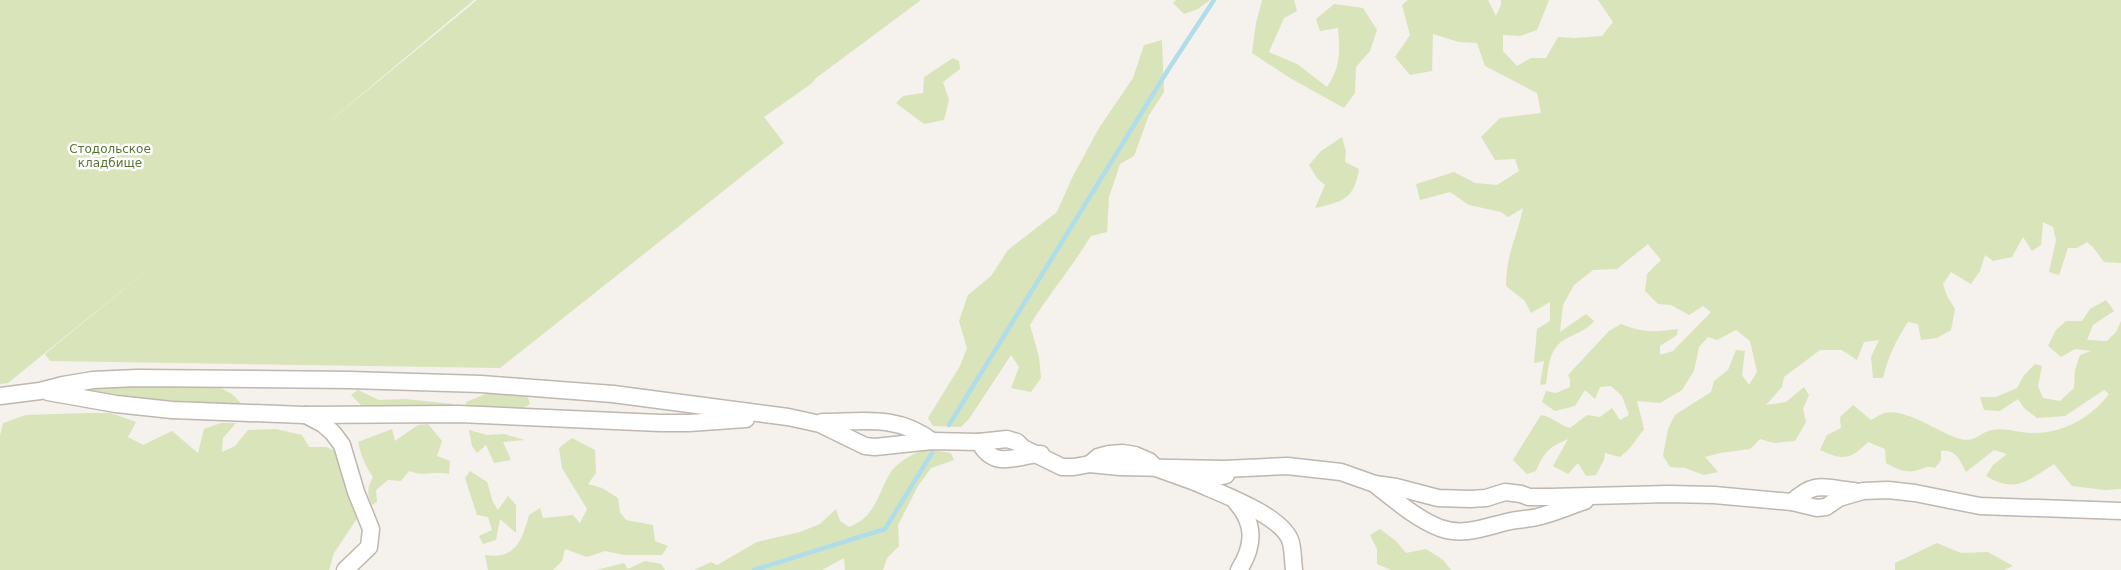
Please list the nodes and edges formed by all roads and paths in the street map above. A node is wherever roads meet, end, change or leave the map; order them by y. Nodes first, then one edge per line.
1 (40, 392) junction
2 (0, 396) edge
3 (304, 415) junction
4 (788, 417) junction
5 (807, 421) junction
6 (932, 441) junction
7 (1156, 468) junction
8 (1250, 468) junction
9 (1195, 482) junction
10 (1375, 484) junction
11 (1602, 497) junction
12 (1234, 500) junction
13 (2121, 511) edge
14 (344, 570) edge
15 (1239, 570) edge
16 (1294, 570) edge

1 - 2 street
1 - 3 street
1 - 4 street
3 - 4 street
3 - 14 street
4 - 5 street
5 - 6 street
5 - 6 street
6 - 7 street
7 - 8 street
7 - 9 street
8 - 9 street
8 - 10 street
9 - 12 street
10 - 11 street
10 - 11 street
11 - 13 street
12 - 15 street
12 - 16 street

